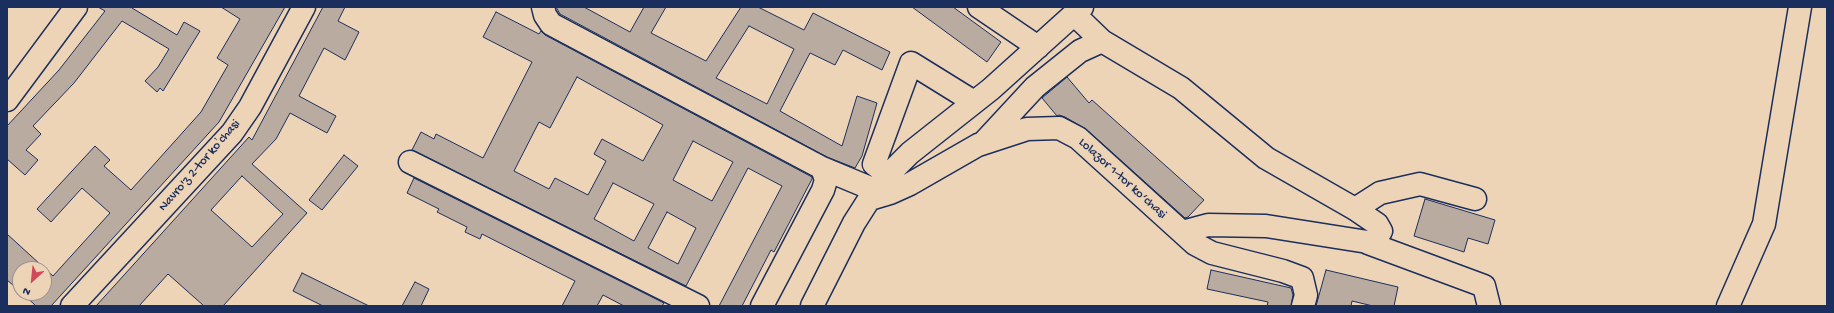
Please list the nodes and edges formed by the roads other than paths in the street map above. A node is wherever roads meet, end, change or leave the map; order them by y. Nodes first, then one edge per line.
1 (76, 7) edge
2 (304, 7) edge
3 (543, 7) edge
4 (979, 7) edge
5 (1800, 7) edge
6 (1078, 10) edge
7 (1102, 41) junction
8 (1038, 47) junction
9 (7, 100) edge
10 (974, 102) junction
11 (983, 143) junction
12 (410, 162) dead end
13 (822, 168) junction
14 (877, 188) junction
15 (1475, 199) dead end
16 (1356, 209) junction
17 (1182, 232) junction
18 (1368, 243) junction
19 (72, 306) edge
20 (698, 306) edge
21 (762, 306) edge
22 (812, 306) edge
23 (1303, 306) edge
24 (1489, 306) edge
25 (1728, 306) edge

1 - 9 street
2 - 19 street
3 - 13 street
4 - 8 street
5 - 25 street
6 - 7 street
6 - 8 street
7 - 11 street
7 - 16 street
8 - 10 street
10 - 14 street
10 - 14 street
11 - 14 street, Lolazor 1-tor ko‘chasi
11 - 17 street, Lolazor 1-tor ko‘chasi
12 - 20 street
13 - 14 street
13 - 21 street
14 - 22 street
15 - 16 street
16 - 18 street
17 - 18 street
17 - 23 street, Lolazor 1-tor ko‘chasi
18 - 24 street

